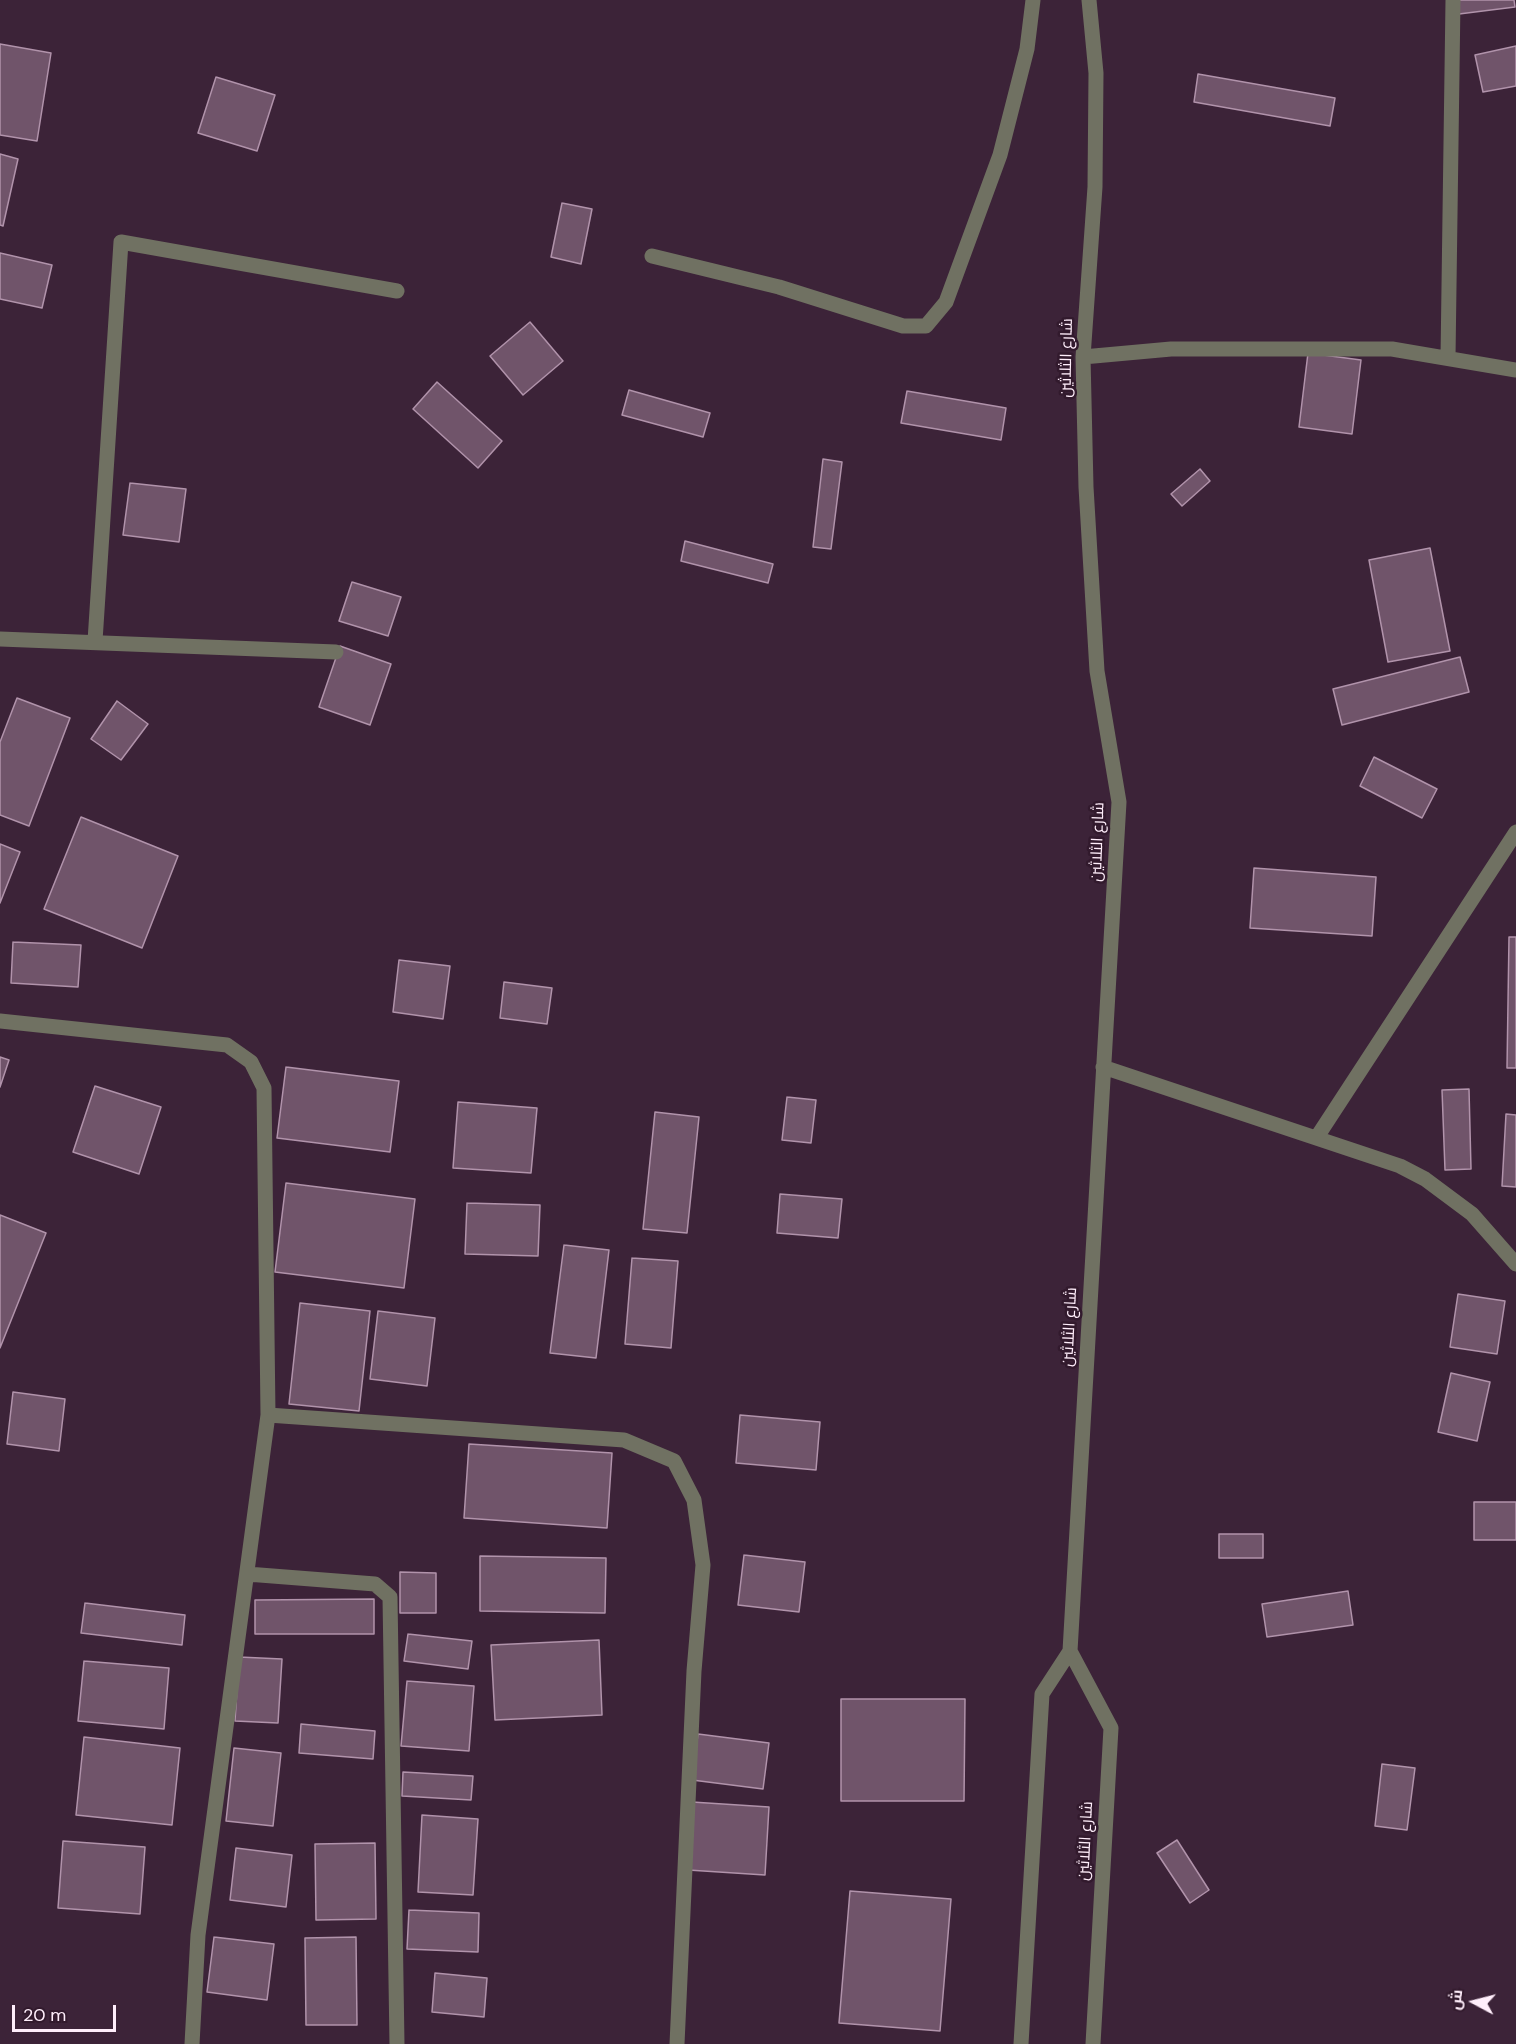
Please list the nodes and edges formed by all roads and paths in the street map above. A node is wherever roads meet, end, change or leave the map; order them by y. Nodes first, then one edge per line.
1 (1033, 0) edge
2 (1089, 0) edge
3 (1453, 0) edge
4 (652, 256) dead end
5 (397, 291) dead end
6 (1083, 357) junction
7 (1448, 358) junction
8 (1516, 370) edge
9 (0, 639) edge
10 (95, 641) junction
11 (336, 652) dead end
12 (1516, 832) edge
13 (0, 1021) edge
14 (1103, 1068) junction
15 (1317, 1137) junction
16 (1516, 1264) edge
17 (268, 1415) junction
18 (247, 1574) junction
19 (1070, 1651) junction
20 (192, 2044) edge
21 (397, 2044) edge
22 (677, 2044) edge
23 (1021, 2044) edge
24 (1092, 2044) edge

1 - 4 street
2 - 6 street, شارع الثلاثين
3 - 7 street
5 - 10 street
6 - 7 street
6 - 14 street, شارع الثلاثين
7 - 8 street
9 - 10 street
10 - 11 street
12 - 15 street
13 - 17 street
14 - 15 street
14 - 19 street, شارع الثلاثين
15 - 16 street
17 - 18 street
17 - 22 street
18 - 20 street
18 - 21 street
19 - 23 street, شارع الثلاثين
19 - 24 street, شارع الثلاثين

